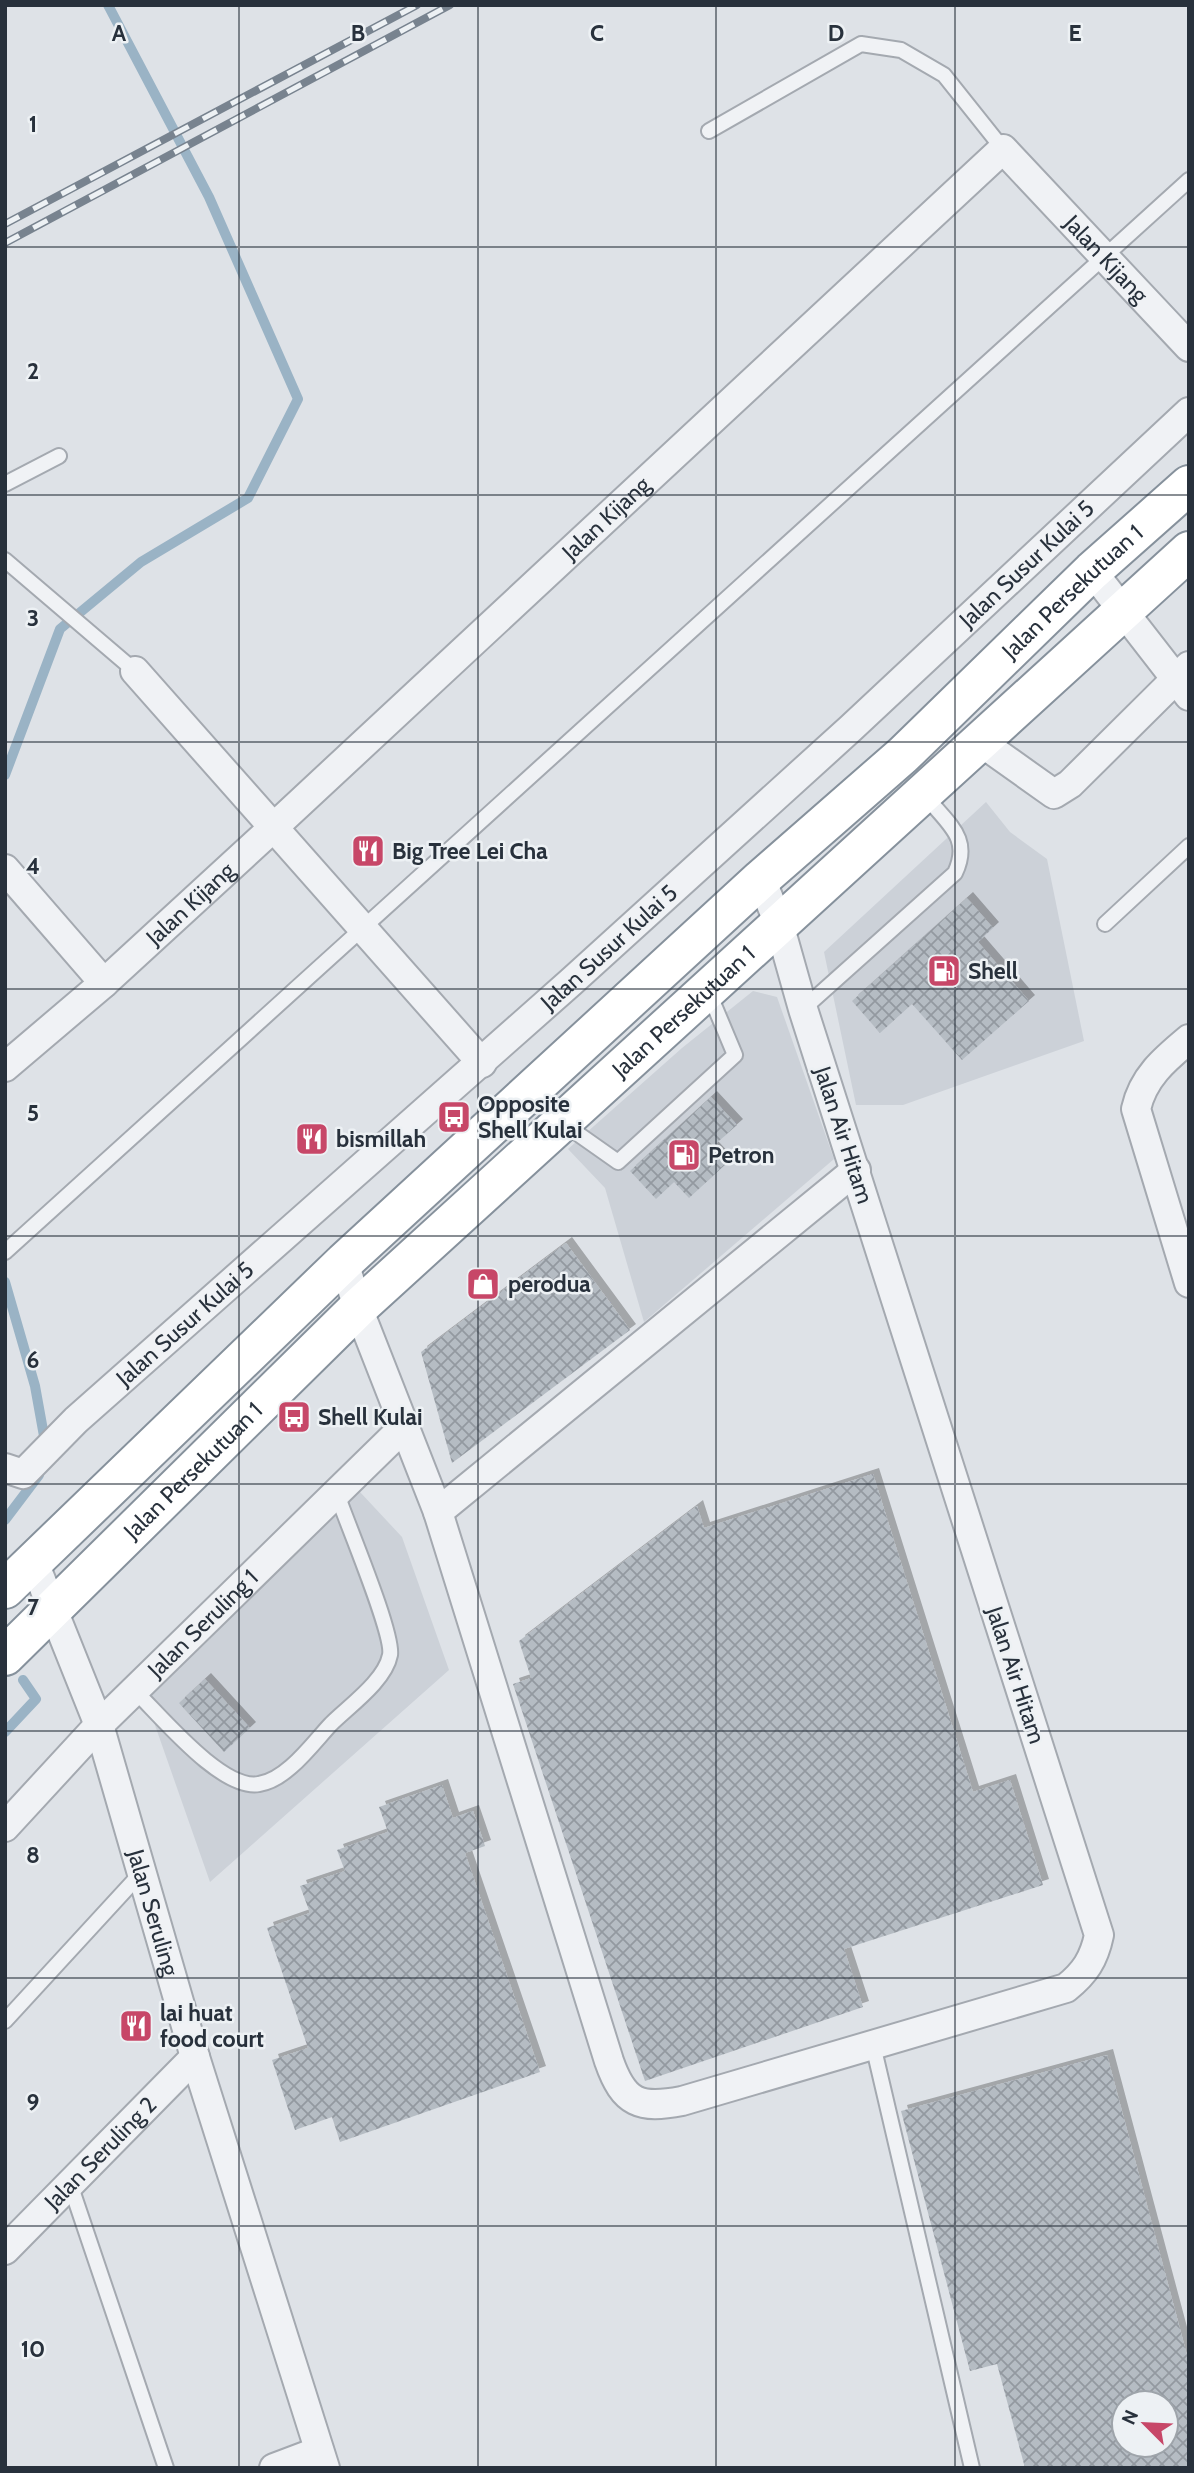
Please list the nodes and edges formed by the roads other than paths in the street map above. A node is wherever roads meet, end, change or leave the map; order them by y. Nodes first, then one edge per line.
1 (709, 131) dead end
2 (1003, 149) junction
3 (1189, 180) edge
4 (1104, 257) junction
5 (1189, 347) edge
6 (1189, 412) edge
7 (59, 456) dead end
8 (5, 484) edge
9 (1189, 485) edge
10 (1189, 551) edge
11 (5, 560) edge
12 (1092, 571) junction
13 (1121, 611) junction
14 (135, 671) joint
15 (1184, 681) edge
16 (978, 740) junction
17 (924, 794) junction
18 (274, 827) junction
19 (1189, 846) edge
20 (5, 869) edge
21 (761, 879) junction
22 (779, 924) junction
23 (1105, 924) dead end
24 (365, 928) junction
25 (104, 983) junction
26 (708, 989) junction
27 (803, 1009) junction
28 (1189, 1039) edge
29 (482, 1063) junction
30 (5, 1067) edge
31 (561, 1122) junction
32 (856, 1170) junction
33 (5, 1252) edge
34 (344, 1262) junction
35 (1189, 1283) edge
36 (358, 1308) junction
37 (406, 1425) junction
38 (14, 1471) edge
39 (337, 1494) junction
40 (438, 1512) junction
41 (33, 1560) junction
42 (5, 1589) edge
43 (51, 1608) junction
44 (5, 1656) edge
45 (135, 1691) junction
46 (99, 1725) junction
47 (5, 1827) edge
48 (142, 1872) junction
49 (5, 2021) edge
50 (873, 2045) junction
51 (195, 2057) junction
52 (70, 2185) junction
53 (5, 2250) edge
54 (322, 2459) edge
55 (166, 2468) edge
56 (274, 2468) edge
57 (972, 2468) edge

1 - 2 lane
2 - 4 street, Jalan Kijang
2 - 18 street, Jalan Kijang
3 - 4 lane
4 - 5 street, Jalan Kijang
4 - 24 lane
6 - 29 street, Jalan Susur Kulai 5
7 - 8 lane
9 - 12 highway, Jalan Persekutuan 1
10 - 13 highway, Jalan Persekutuan 1
11 - 14 lane
12 - 13 street
12 - 21 highway, Jalan Persekutuan 1
13 - 15 street
13 - 16 highway, Jalan Persekutuan 1
14 - 18 street
15 - 16 street
16 - 17 highway, Jalan Persekutuan 1
17 - 22 highway, Jalan Persekutuan 1
17 - 27 lane
18 - 24 street
18 - 25 street, Jalan Kijang
19 - 23 lane
20 - 25 street
21 - 22 street, Jalan Air Hitam
21 - 34 highway, Jalan Persekutuan 1
22 - 26 highway, Jalan Persekutuan 1
22 - 27 street, Jalan Air Hitam
24 - 29 street
24 - 33 lane
25 - 30 street, Jalan Kijang
26 - 31 highway, Jalan Persekutuan 1
26 - 31 lane
27 - 32 street, Jalan Air Hitam
28 - 35 street
29 - 38 street, Jalan Susur Kulai 5
31 - 36 highway, Jalan Persekutuan 1
32 - 40 street
32 - 50 street, Jalan Air Hitam
34 - 36 street, Jalan Air Hitam
34 - 41 highway, Jalan Persekutuan 1
36 - 37 street, Jalan Air Hitam
36 - 43 highway, Jalan Persekutuan 1
37 - 39 street, Jalan Seruling 1
37 - 40 street, Jalan Air Hitam
39 - 45 street, Jalan Seruling 1
39 - 45 lane
40 - 50 street, Jalan Air Hitam
41 - 42 highway, Jalan Persekutuan 1
41 - 43 street, Jalan Seruling
43 - 44 highway, Jalan Persekutuan 1
43 - 46 street, Jalan Seruling
45 - 46 street, Jalan Seruling 1
46 - 47 street, Jalan Seruling 1
46 - 48 street, Jalan Seruling
48 - 49 lane
48 - 51 street, Jalan Seruling
50 - 57 lane
51 - 52 street, Jalan Seruling 2
51 - 54 street, Jalan Seruling
52 - 53 street, Jalan Seruling 2
52 - 55 lane
54 - 56 street

